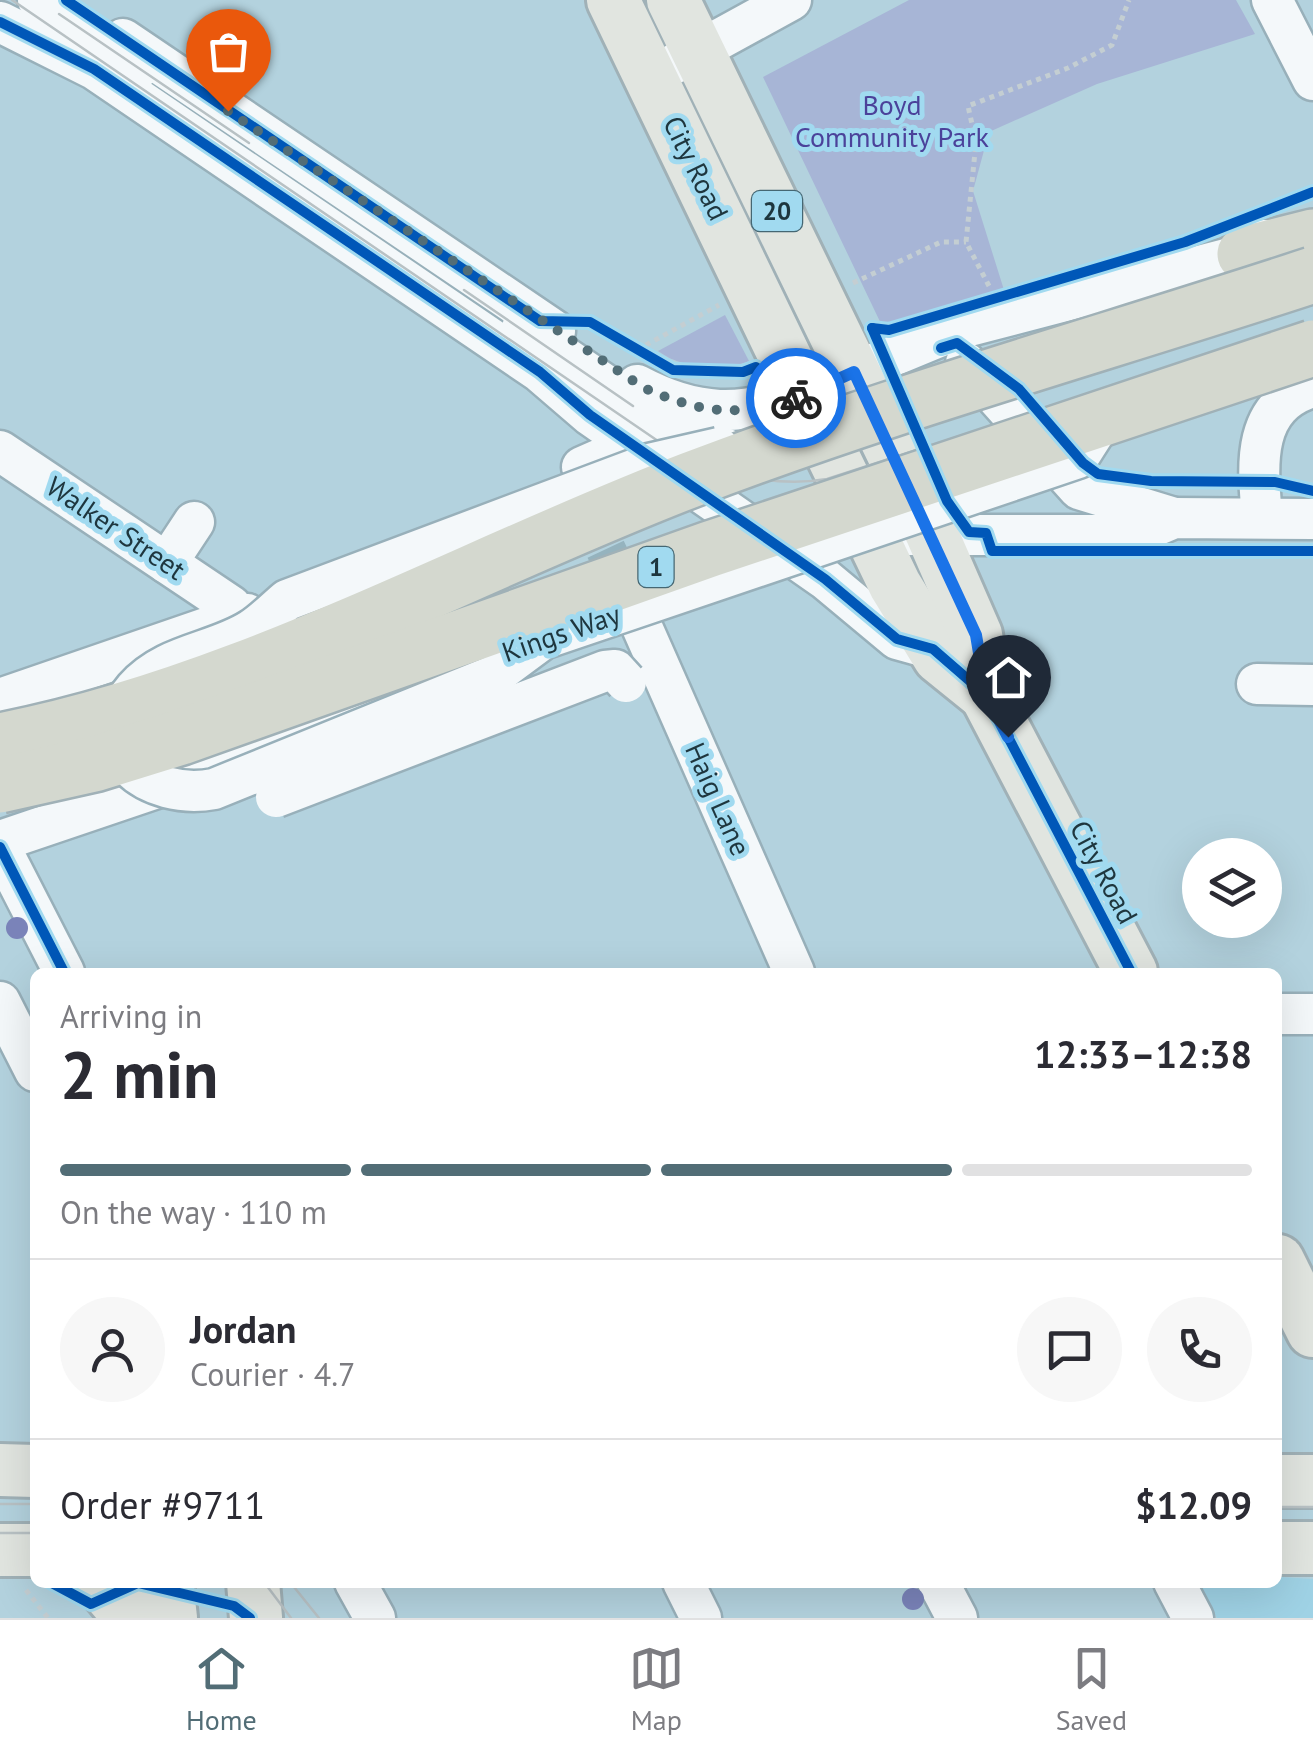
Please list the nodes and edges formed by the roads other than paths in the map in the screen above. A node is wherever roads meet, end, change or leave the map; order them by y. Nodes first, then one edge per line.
1 (9, 0) edge
2 (38, 0) edge
3 (66, 0) edge
4 (613, 0) edge
5 (673, 0) edge
6 (790, 0) edge
7 (1272, 0) edge
8 (0, 22) edge
9 (698, 50) junction
10 (652, 75) junction
11 (1313, 80) edge
12 (1313, 217) edge
13 (1313, 238) edge
14 (1245, 254) junction
15 (1313, 275) edge
16 (928, 341) junction
17 (1313, 348) edge
18 (854, 372) junction
19 (1313, 386) edge
20 (1106, 414) junction
21 (809, 428) junction
22 (886, 438) junction
23 (0, 451) edge
24 (696, 487) junction
25 (1262, 516) junction
26 (1174, 518) junction
27 (1313, 519) edge
28 (194, 522) dead end
29 (932, 534) junction
30 (768, 536) junction
31 (871, 536) junction
32 (167, 563) junction
33 (287, 600) junction
34 (231, 606) dead end
35 (642, 627) tunnel mouth
36 (543, 638) junction
37 (933, 649) junction
38 (626, 682) dead end
39 (1257, 684) dead end
40 (1313, 685) edge
41 (986, 695) junction
42 (6, 711) edge
43 (310, 752) junction
44 (0, 785) edge
45 (328, 796) dead end
46 (276, 797) dead end
47 (0, 844) edge
48 (62, 968) edge
49 (792, 968) edge
50 (1129, 968) edge
51 (0, 1002) edge
52 (1282, 1014) edge
53 (1313, 1014) edge
54 (30, 1060) edge
55 (1282, 1269) edge
56 (1313, 1331) edge
57 (30, 1446) edge
58 (0, 1457) edge
59 (0, 1470) edge
60 (30, 1471) edge
61 (1282, 1481) edge
62 (1313, 1481) edge
63 (1282, 1548) edge
64 (1313, 1548) edge
65 (105, 1588) edge
66 (168, 1588) edge
67 (253, 1588) edge
68 (358, 1588) edge
69 (386, 1588) edge
70 (685, 1588) edge
71 (941, 1588) edge
72 (1177, 1588) edge
73 (130, 1618) edge
74 (171, 1618) edge
75 (256, 1618) edge
76 (375, 1618) edge
77 (386, 1618) edge
78 (701, 1618) edge
79 (957, 1618) edge
80 (1193, 1618) edge

1 - 24 street
2 - 21 street
3 - 21 street
4 - 10 main road, City Road / 20
5 - 9 main road, City Road / 20
6 - 9 street
7 - 11 street
8 - 24 street
9 - 10 street
9 - 18 main road, City Road / 20
10 - 21 main road, City Road / 20
12 - 14 street
13 - 14 highway
14 - 16 street
15 - 21 highway, bridge
16 - 18 street
16 - 26 street
17 - 20 highway, Kings Way / 1, bridge
18 - 21 main road
18 - 22 main road, City Road / 20
19 - 25 street
20 - 36 street, Kings Way, bridge
20 - 44 highway, Kings Way / 1, bridge
21 - 22 street
21 - 31 main road, City Road / 20
21 - 33 street, bridge
21 - 42 highway, bridge
22 - 29 main road, City Road / 20
23 - 32 street, Walker Street
24 - 30 street
25 - 26 street
25 - 27 street
26 - 29 street
28 - 32 street
29 - 31 street
29 - 41 main road, City Road / 20
30 - 31 street
30 - 37 street
31 - 37 main road, City Road / 20
32 - 34 street, Walker Street
33 - 42 street
33 - 43 street, bridge
35 - 49 street, Haig Lane
36 - 43 street, bridge
36 - 47 street, Kings Way, bridge
37 - 41 main road, City Road / 20
38 - 46 street, bridge
39 - 40 street
41 - 50 main road, City Road / 20
43 - 45 street
47 - 48 street
51 - 54 street
52 - 53 street
55 - 56 main road
57 - 58 street
59 - 60 main road
61 - 62 main road
63 - 64 main road
65 - 73 main road
66 - 74 main road
67 - 75 main road
68 - 76 street
69 - 77 street
70 - 78 street
71 - 79 street
72 - 80 street

